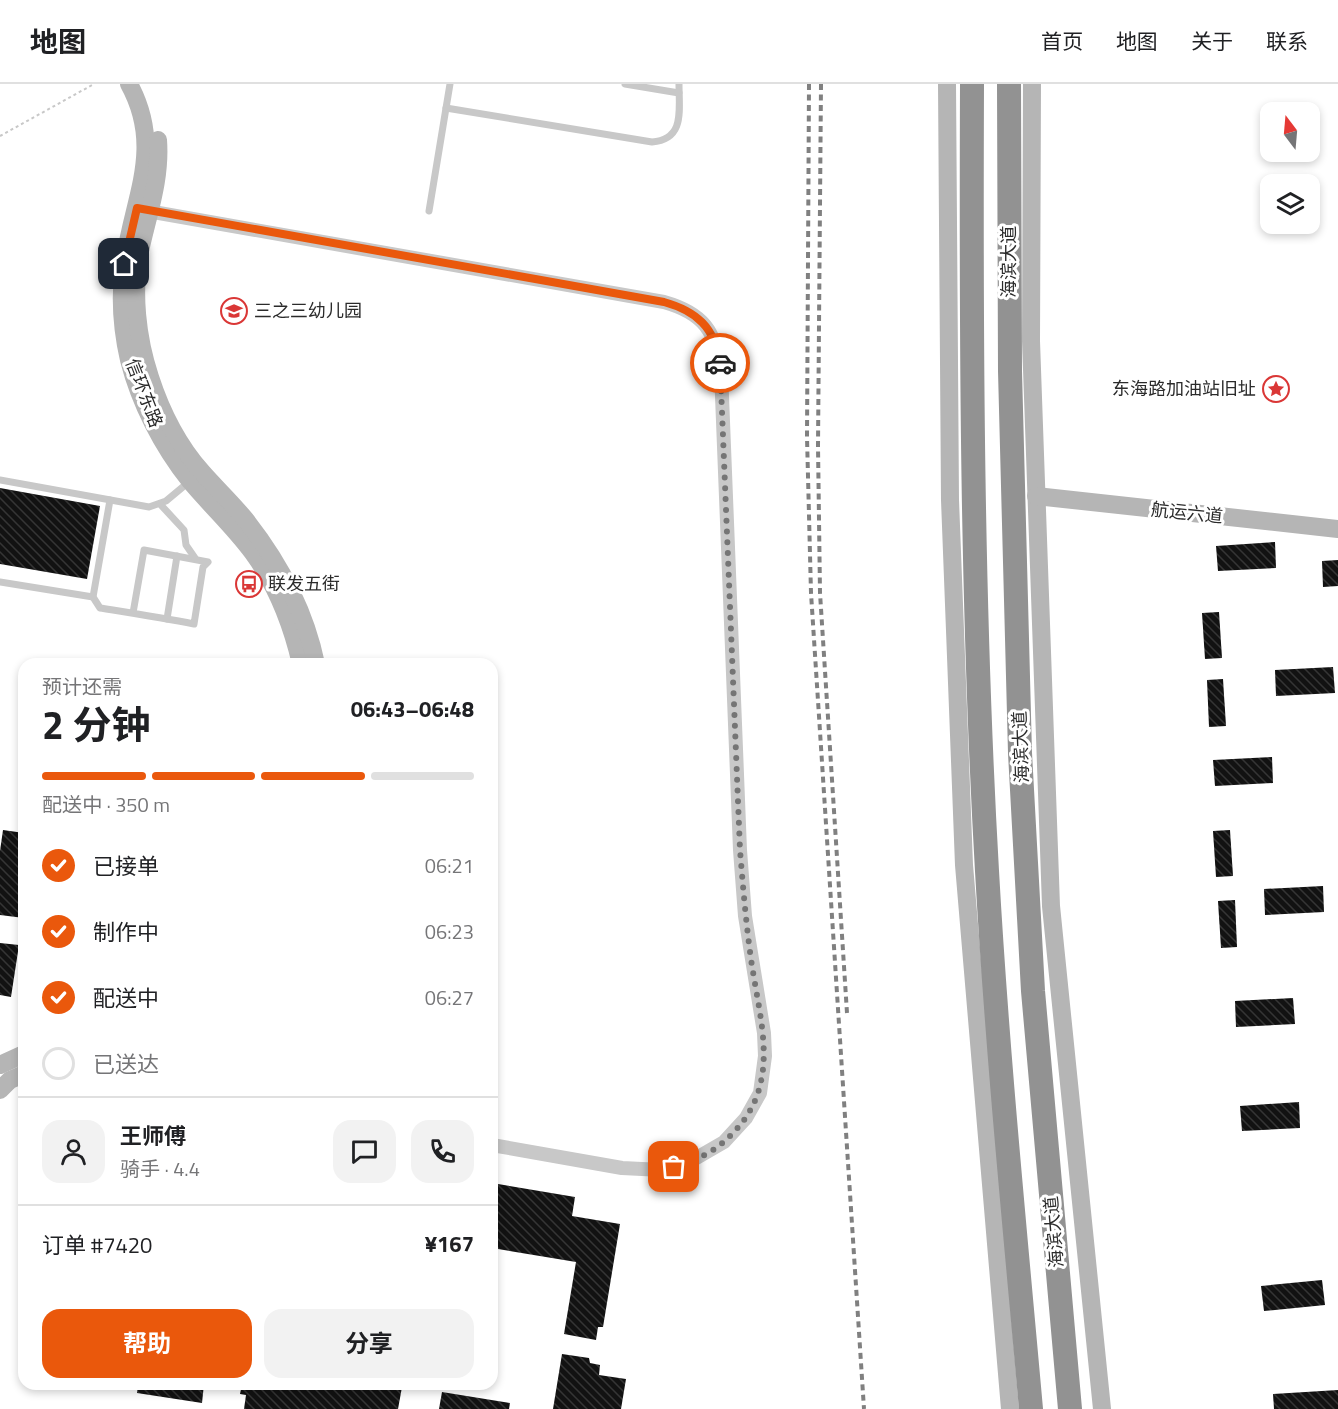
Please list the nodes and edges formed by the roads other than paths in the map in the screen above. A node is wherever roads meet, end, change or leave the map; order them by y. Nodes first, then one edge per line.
1 (129, 84) edge
2 (143, 84) edge
3 (450, 84) edge
4 (625, 84) edge
5 (679, 84) edge
6 (947, 84) edge
7 (972, 84) edge
8 (1009, 84) edge
9 (1032, 84) edge
10 (679, 93) junction
11 (446, 108) junction
12 (144, 210) junction
13 (429, 210) dead end
14 (195, 476) junction
15 (0, 480) edge
16 (1036, 496) junction
17 (110, 500) junction
18 (160, 504) junction
19 (1338, 529) edge
20 (177, 555) junction
21 (195, 558) junction
22 (0, 582) edge
23 (93, 597) junction
24 (133, 614) junction
25 (167, 619) junction
26 (299, 658) edge
27 (314, 658) edge
28 (18, 1054) edge
29 (0, 1056) edge
30 (18, 1057) edge
31 (0, 1065) edge
32 (18, 1074) edge
33 (0, 1076) edge
34 (18, 1076) edge
35 (0, 1090) edge
36 (498, 1146) edge
37 (1010, 1409) edge
38 (1031, 1409) edge
39 (1070, 1409) edge
40 (1102, 1409) edge

1 - 12 main road, 信环东路
2 - 12 main road, 信环东路
3 - 11 lane
4 - 10 lane
5 - 10 lane
6 - 37 main road
7 - 38 highway, 海滨大道
8 - 39 highway, 海滨大道
9 - 16 main road
10 - 11 lane
11 - 13 lane
12 - 14 main road, 信环东路
12 - 36 street
14 - 18 lane
14 - 26 main road, 信环东路
14 - 27 main road, 信环东路
15 - 17 lane
16 - 19 main road, 航运六道
16 - 40 main road
17 - 18 lane
17 - 23 lane
18 - 21 lane
20 - 21 lane
20 - 24 lane
20 - 25 lane
21 - 25 lane
22 - 23 lane
23 - 24 lane
24 - 25 lane
28 - 29 main road
30 - 31 main road
32 - 33 main road
34 - 35 main road

